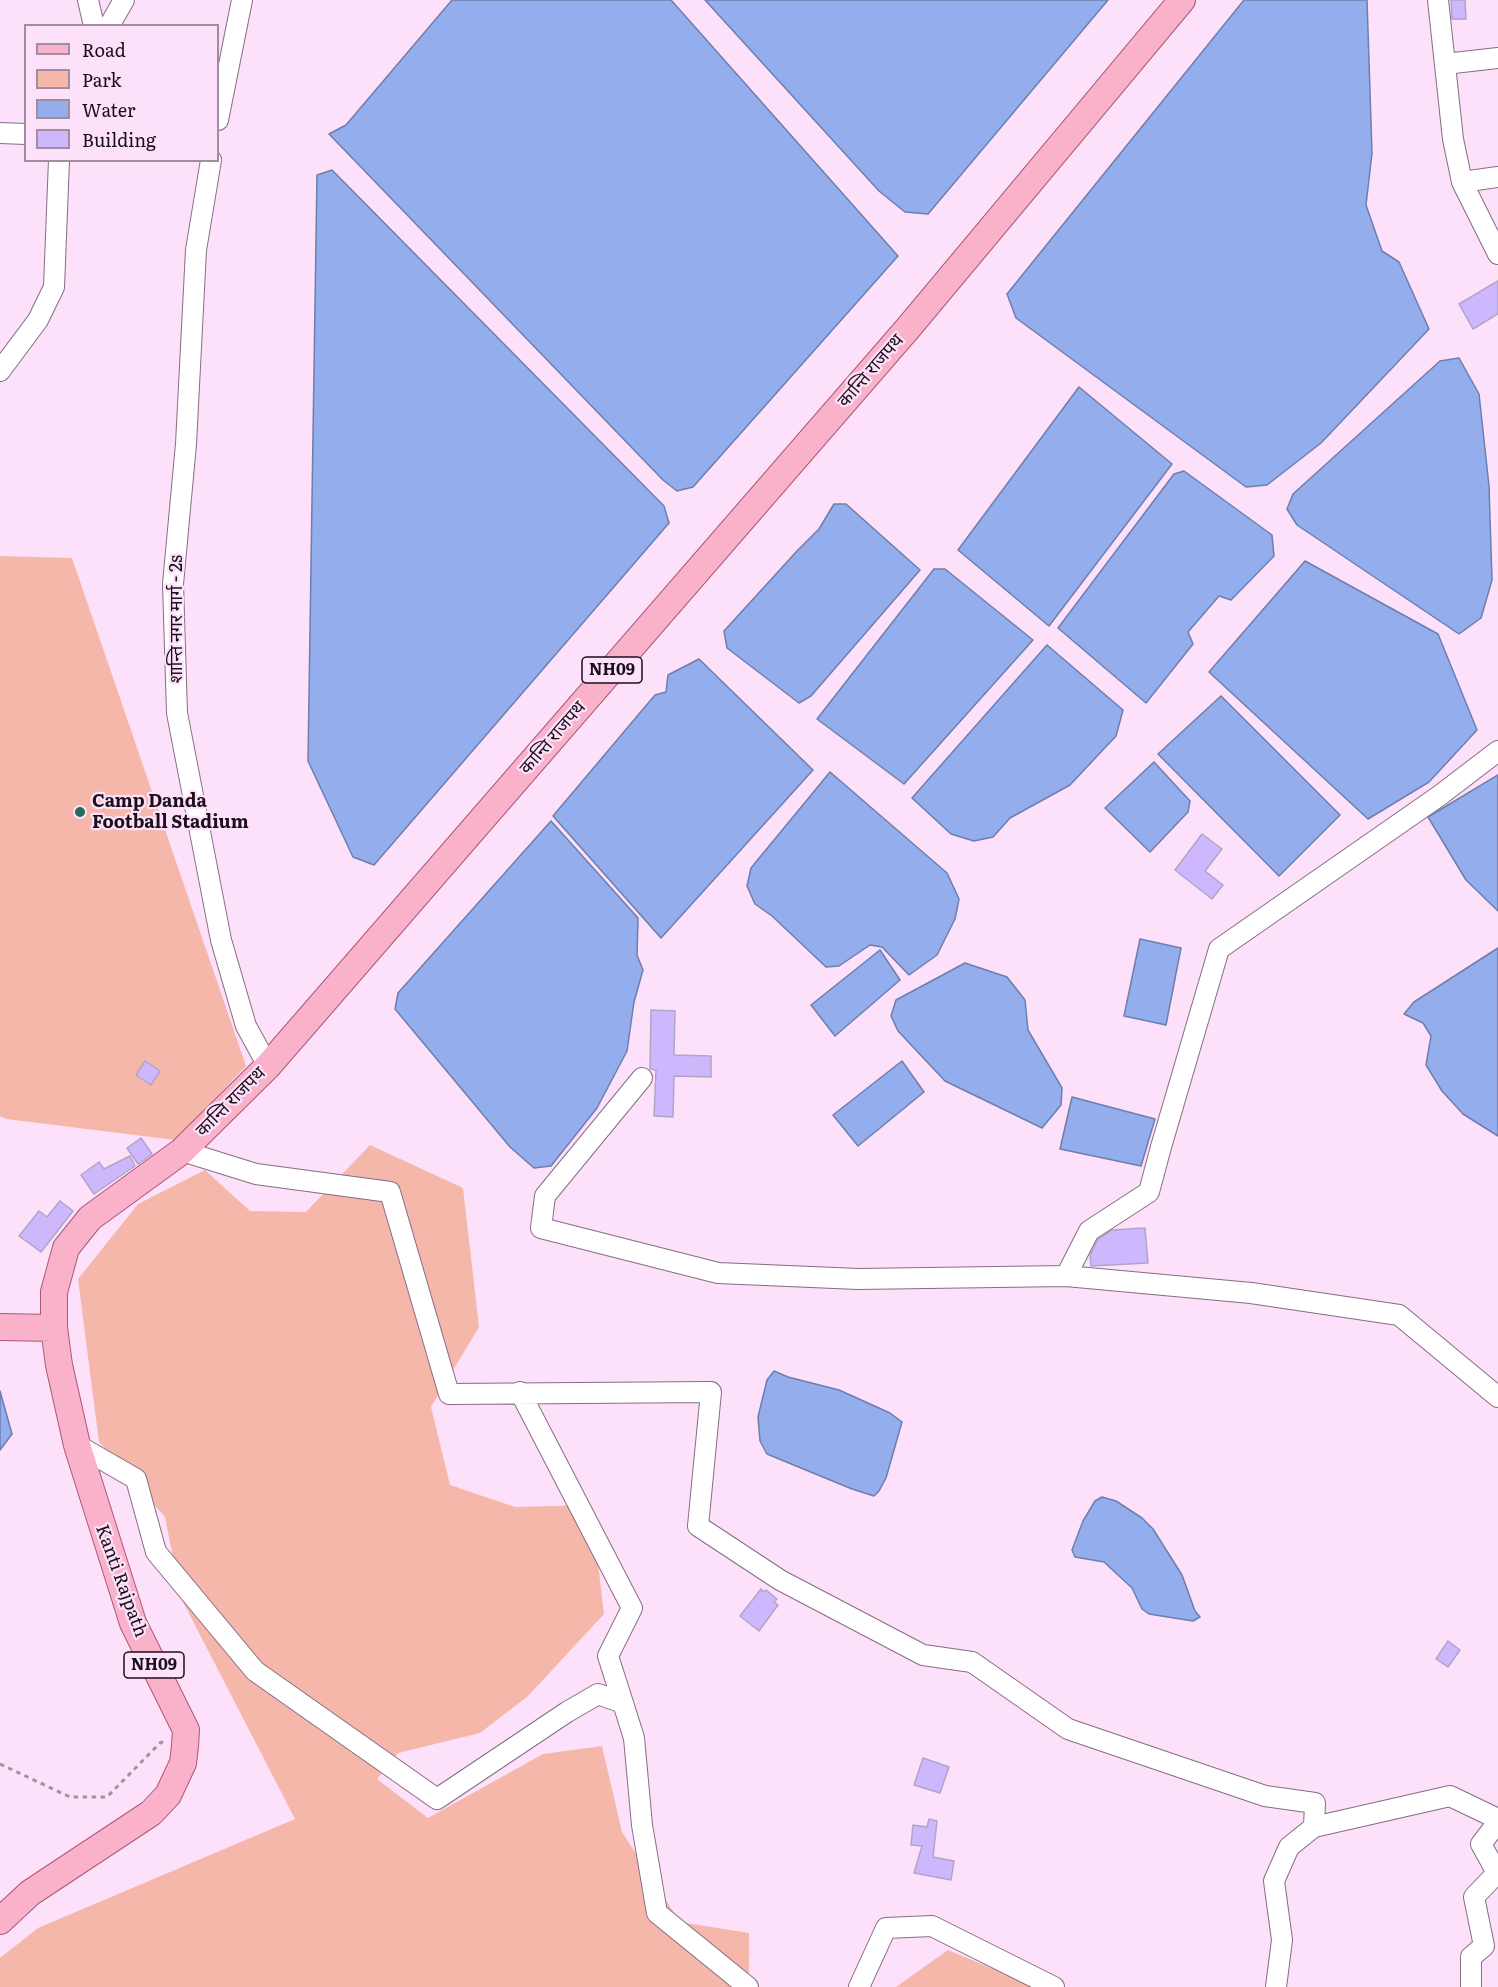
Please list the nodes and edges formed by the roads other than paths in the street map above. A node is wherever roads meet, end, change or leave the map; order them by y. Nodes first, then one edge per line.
1 (88, 0) edge
2 (124, 0) edge
3 (242, 0) edge
4 (1182, 0) edge
5 (1438, 0) edge
6 (94, 24) edge
7 (110, 24) edge
8 (1498, 58) edge
9 (1445, 64) junction
10 (219, 104) edge
11 (0, 133) edge
12 (24, 134) edge
13 (59, 162) edge
14 (211, 162) edge
15 (1498, 177) edge
16 (1462, 182) junction
17 (1498, 254) edge
18 (0, 371) edge
19 (1498, 751) edge
20 (268, 1066) junction
21 (642, 1078) dead end
22 (182, 1151) junction
23 (1066, 1276) junction
24 (6, 1327) edge
25 (54, 1328) junction
26 (520, 1392) junction
27 (1498, 1397) edge
28 (77, 1445) junction
29 (624, 1703) junction
30 (1498, 1821) edge
31 (1314, 1827) junction
32 (0, 1921) edge
33 (748, 1987) edge
34 (859, 1987) edge
35 (1054, 1987) edge
36 (1276, 1987) edge
37 (1471, 1987) edge

1 - 6 street
2 - 7 street
3 - 10 street
4 - 20 main road, कान्ति राजपथ / NH09
5 - 9 street
8 - 9 street
9 - 16 street
11 - 12 street
13 - 18 street
14 - 20 street, शान्ति नगर मार्ग - 2s
15 - 16 street
16 - 17 street
19 - 23 street
20 - 22 main road, कान्ति राजपथ / NH09
21 - 23 street
22 - 25 main road, कान्ति राजपथ / NH09
22 - 26 street
23 - 27 street
24 - 25 main road
25 - 28 main road, Kanti Rajpath / NH09
26 - 29 street
26 - 31 street
28 - 29 street
28 - 32 main road, Kanti Rajpath / NH09
29 - 33 street
30 - 31 street
30 - 37 street
31 - 36 street
34 - 35 street

